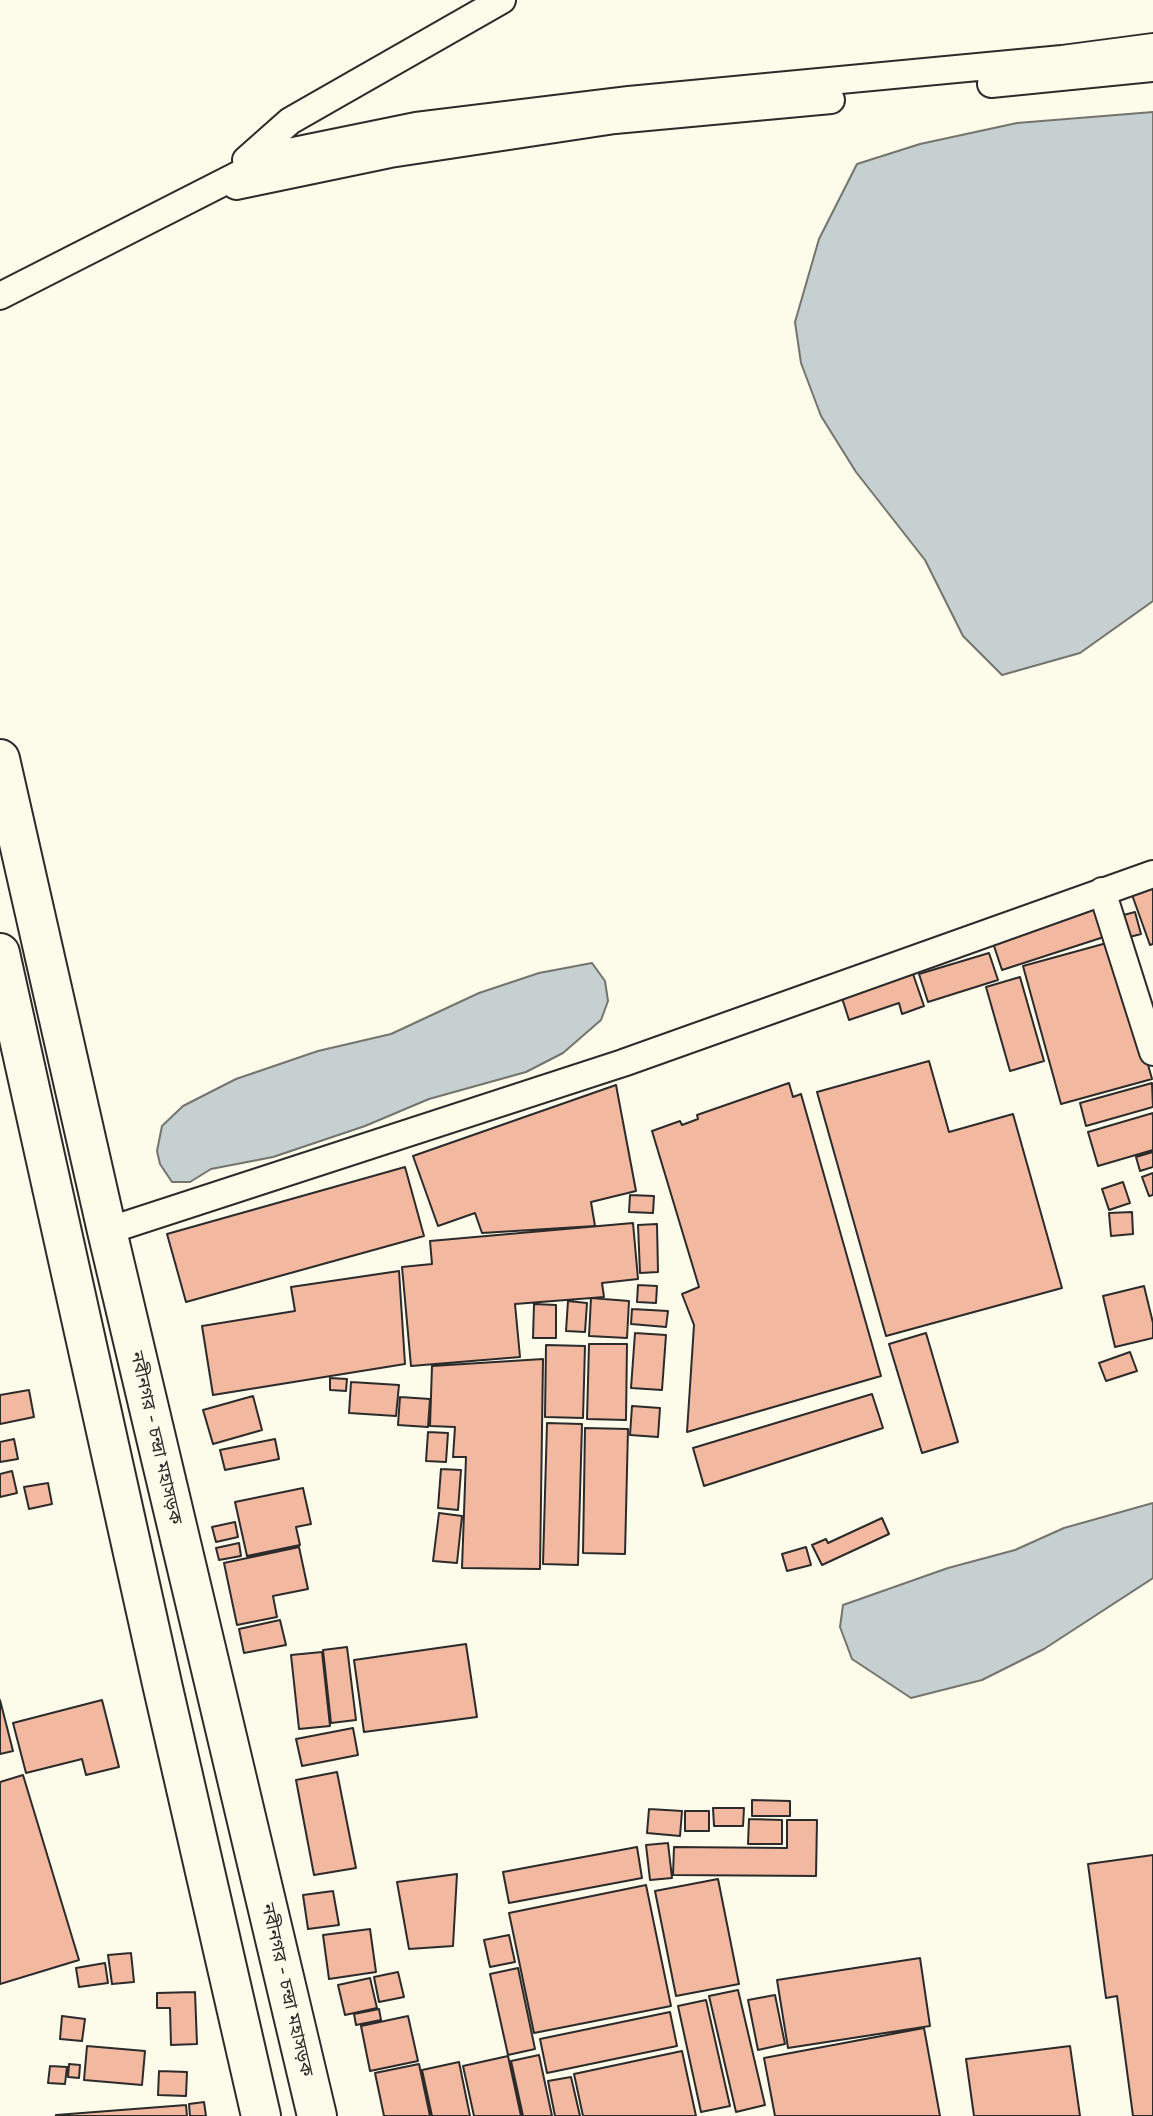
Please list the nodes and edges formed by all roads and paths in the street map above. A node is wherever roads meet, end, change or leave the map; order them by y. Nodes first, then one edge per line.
1 (502, 0) edge
2 (1153, 47) edge
3 (1153, 68) edge
4 (213, 188) junction
5 (0, 296) edge
6 (0, 759) edge
7 (1153, 874) edge
8 (1102, 891) junction
9 (0, 953) edge
10 (7, 1013) edge
11 (1153, 1052) edge
12 (107, 1231) junction
13 (261, 2116) edge
14 (317, 2116) edge

1 - 4 street
2 - 4 street
3 - 4 street
4 - 5 street
6 - 12 highway, নবীনগর - চন্দ্রা মহাসড়ক
7 - 8 street
8 - 11 street
8 - 12 street
9 - 10 highway
10 - 13 highway
12 - 14 highway, নবীনগর - চন্দ্রা মহাসড়ক

